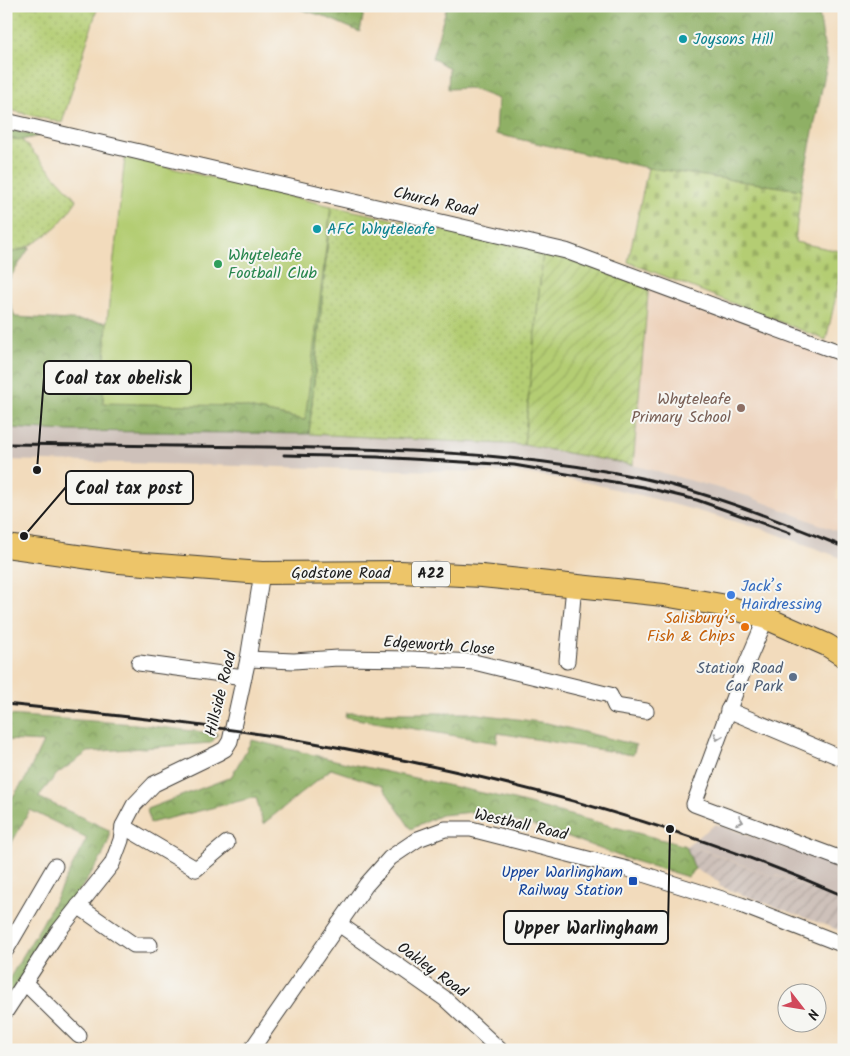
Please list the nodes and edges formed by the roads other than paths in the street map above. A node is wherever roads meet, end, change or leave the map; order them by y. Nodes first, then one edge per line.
1 (6, 121) edge
2 (844, 354) edge
3 (6, 546) edge
4 (262, 573) junction
5 (574, 586) junction
6 (766, 618) junction
7 (838, 647) edge
8 (248, 659) junction
9 (567, 661) dead end
10 (139, 663) dead end
11 (244, 677) junction
12 (728, 710) junction
13 (646, 711) dead end
14 (844, 759) edge
15 (122, 826) junction
16 (227, 843) dead end
17 (844, 860) edge
18 (55, 866) dead end
19 (78, 906) junction
20 (338, 924) junction
21 (844, 945) edge
22 (150, 946) dead end
23 (6, 950) edge
24 (25, 983) junction
25 (6, 1011) edge
26 (79, 1036) dead end
27 (251, 1050) edge
28 (500, 1050) edge

1 - 2 street, Church Road
3 - 4 highway, Godstone Road / A22
4 - 5 highway, Godstone Road / A22
4 - 8 street, Hillside Road
5 - 6 highway, Godstone Road / A22
5 - 9 street
6 - 7 highway, Godstone Road / A22
6 - 12 street
8 - 11 street, Hillside Road
8 - 13 street, Edgeworth Close
10 - 11 street
11 - 15 street, Hillside Road
12 - 14 street
12 -> 17 street
15 - 16 street
15 - 19 street, Hillside Road
18 - 23 street
19 - 22 street
19 - 24 street, Hillside Road
20 - 21 street, Westhall Road
20 - 27 street, Westhall Road
20 - 28 street, Oakley Road
24 - 25 street, Hillside Road
24 - 26 street

